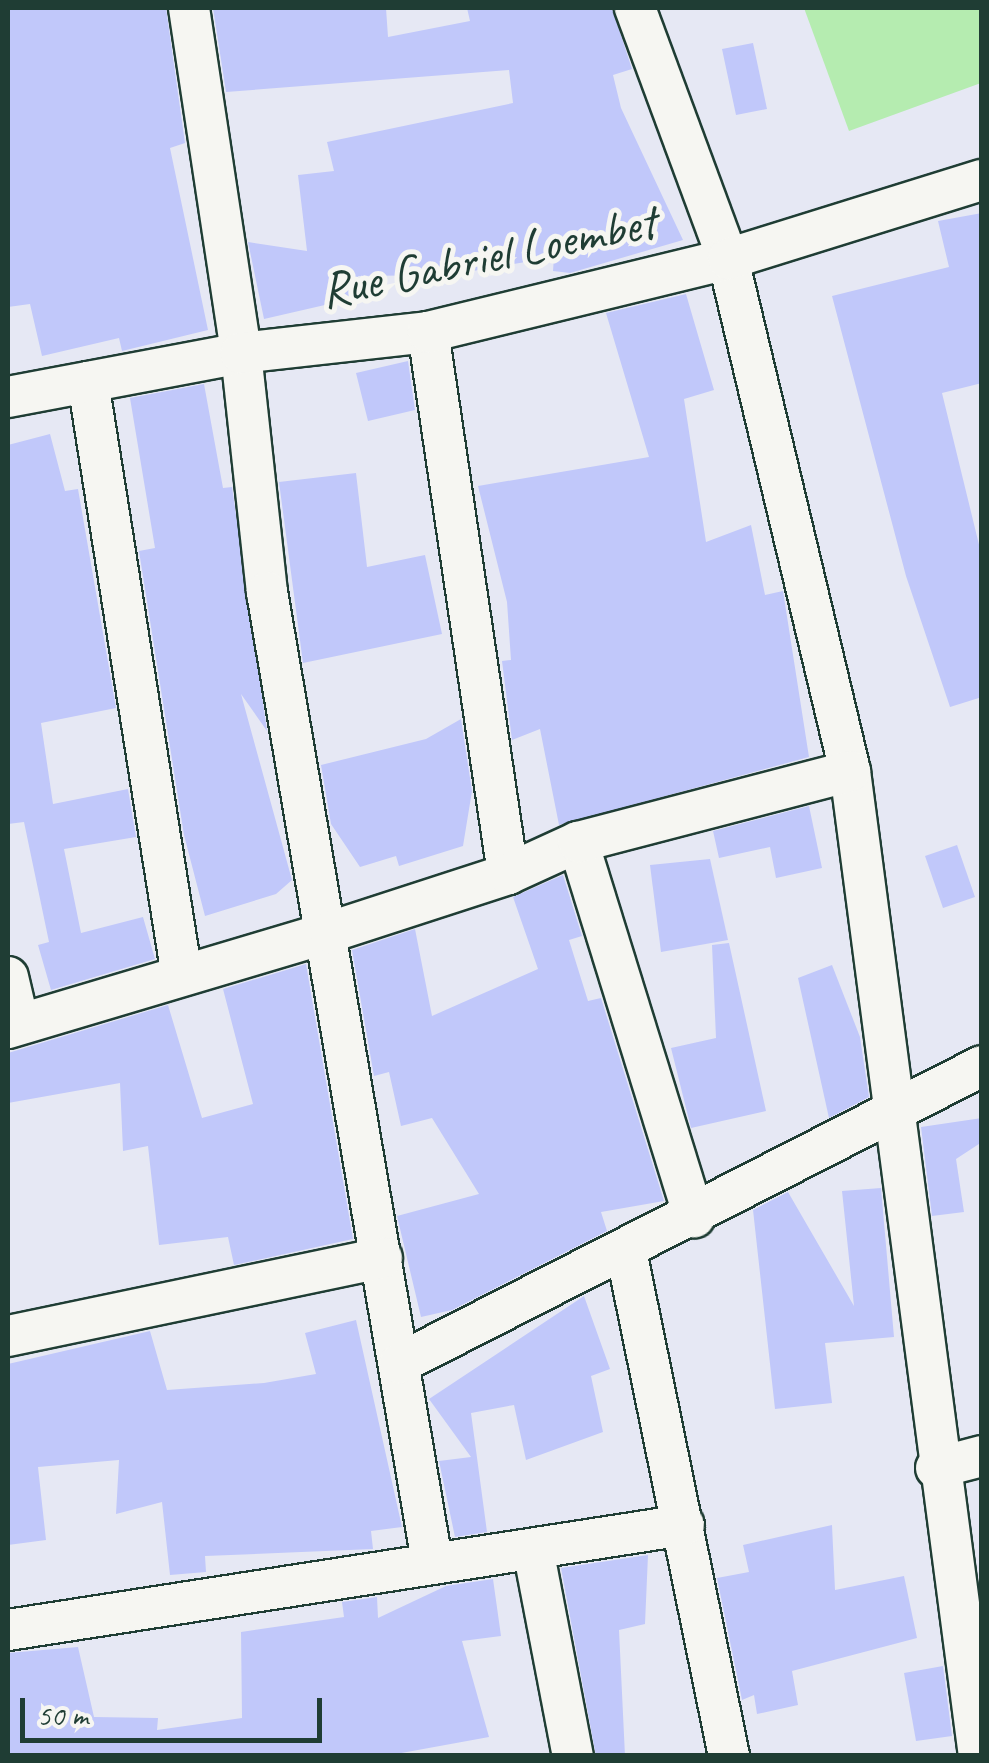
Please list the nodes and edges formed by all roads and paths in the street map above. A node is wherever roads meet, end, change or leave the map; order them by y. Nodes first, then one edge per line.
1 (189, 8) edge
2 (635, 8) edge
3 (982, 180) edge
4 (728, 259) junction
5 (428, 332) junction
6 (242, 353) junction
7 (88, 382) junction
8 (8, 397) edge
9 (850, 772) junction
10 (578, 842) junction
11 (508, 874) junction
12 (330, 932) junction
13 (181, 970) junction
14 (8, 978) edge
15 (13, 1026) edge
16 (979, 1067) edge
17 (894, 1115) junction
18 (694, 1216) junction
19 (626, 1251) junction
20 (382, 1258) junction
21 (8, 1336) edge
22 (400, 1363) junction
23 (982, 1456) edge
24 (936, 1468) junction
25 (684, 1525) junction
26 (533, 1549) junction
27 (432, 1561) junction
28 (8, 1630) edge
29 (573, 1756) edge
30 (729, 1756) edge
31 (979, 1756) edge

1 - 6 street
2 - 4 street
3 - 4 street, Rue Gabriel Loembet
4 - 5 street, Rue Gabriel Loembet
4 - 9 street
5 - 6 street, Rue Gabriel Loembet
5 - 11 street
6 - 7 street, Rue Gabriel Loembet
6 - 12 street
7 - 8 street, Rue Gabriel Loembet
7 - 13 street
9 - 10 street
9 - 17 street
10 - 11 street
10 - 18 street
11 - 12 street
12 - 13 street
12 - 20 street
13 - 15 street
14 - 15 street
16 - 17 street
17 - 18 street
17 - 24 street
18 - 19 street
19 - 22 street
19 - 25 street
20 - 21 street
20 - 22 street
22 - 27 street
23 - 24 street
24 - 31 street
25 - 26 street
25 - 30 street
26 - 27 street
26 - 29 street
27 - 28 street

